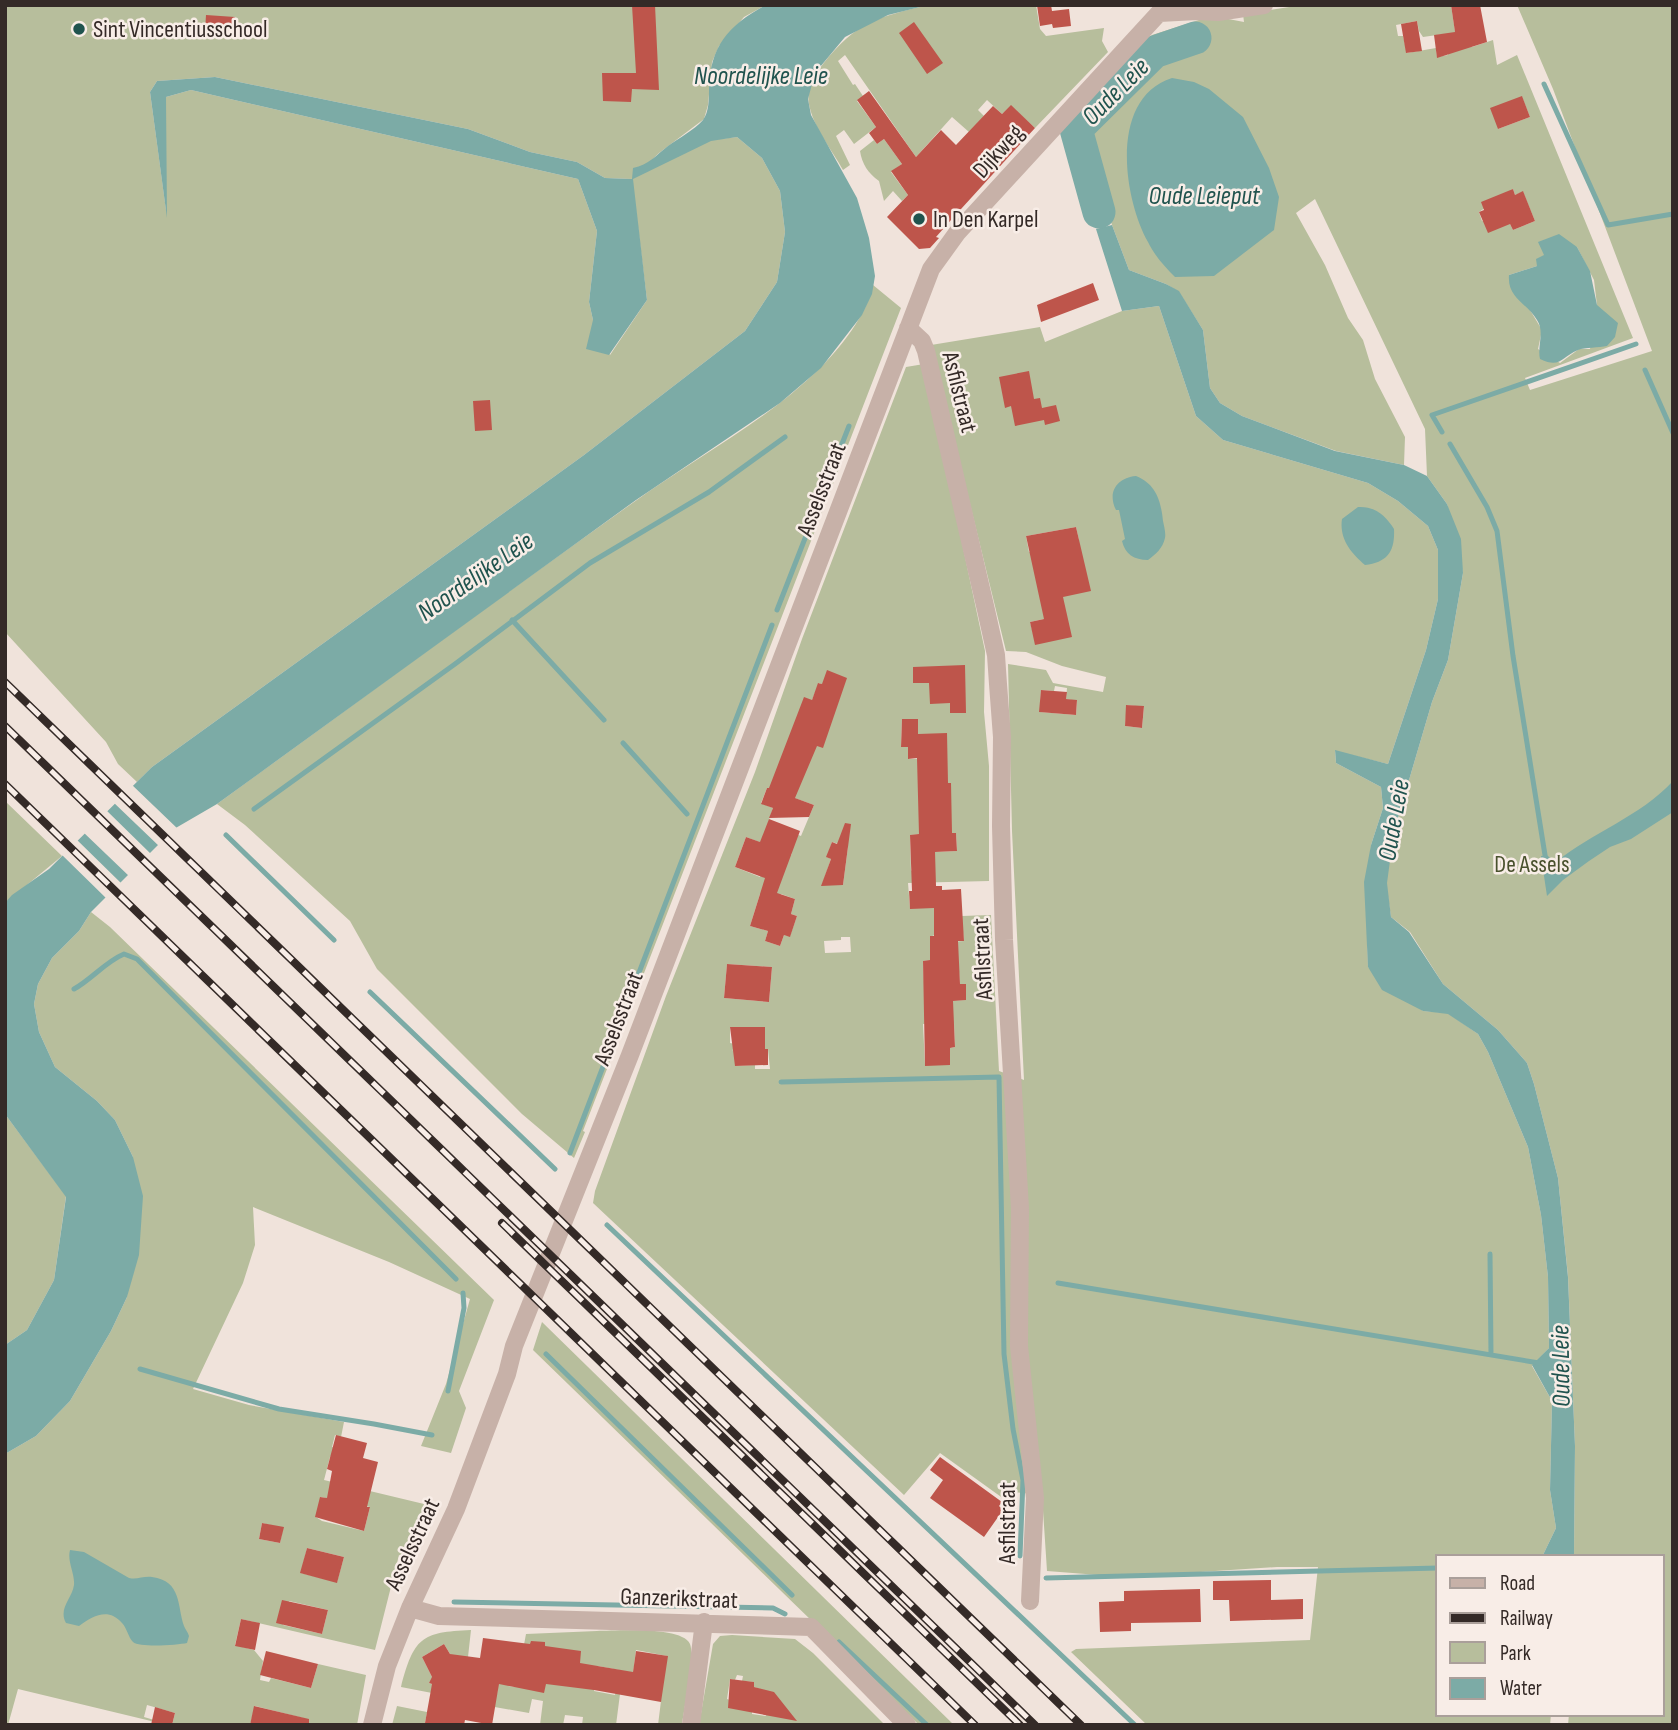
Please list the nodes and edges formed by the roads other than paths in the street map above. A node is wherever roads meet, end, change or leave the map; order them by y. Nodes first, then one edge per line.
1 (1264, 5) edge
2 (1148, 14) edge
3 (908, 328) junction
4 (1030, 1601) dead end
5 (410, 1608) junction
6 (704, 1622) junction
7 (372, 1725) edge
8 (691, 1725) edge
9 (907, 1725) edge

1 - 2 street
2 - 3 street, Dijkweg
3 - 4 street, Asfilstraat
3 - 5 street, Asselsstraat
5 - 6 street, Ganzerikstraat
5 - 7 street, Asselsstraat
6 - 8 street
6 - 9 street, Ganzerikstraat

